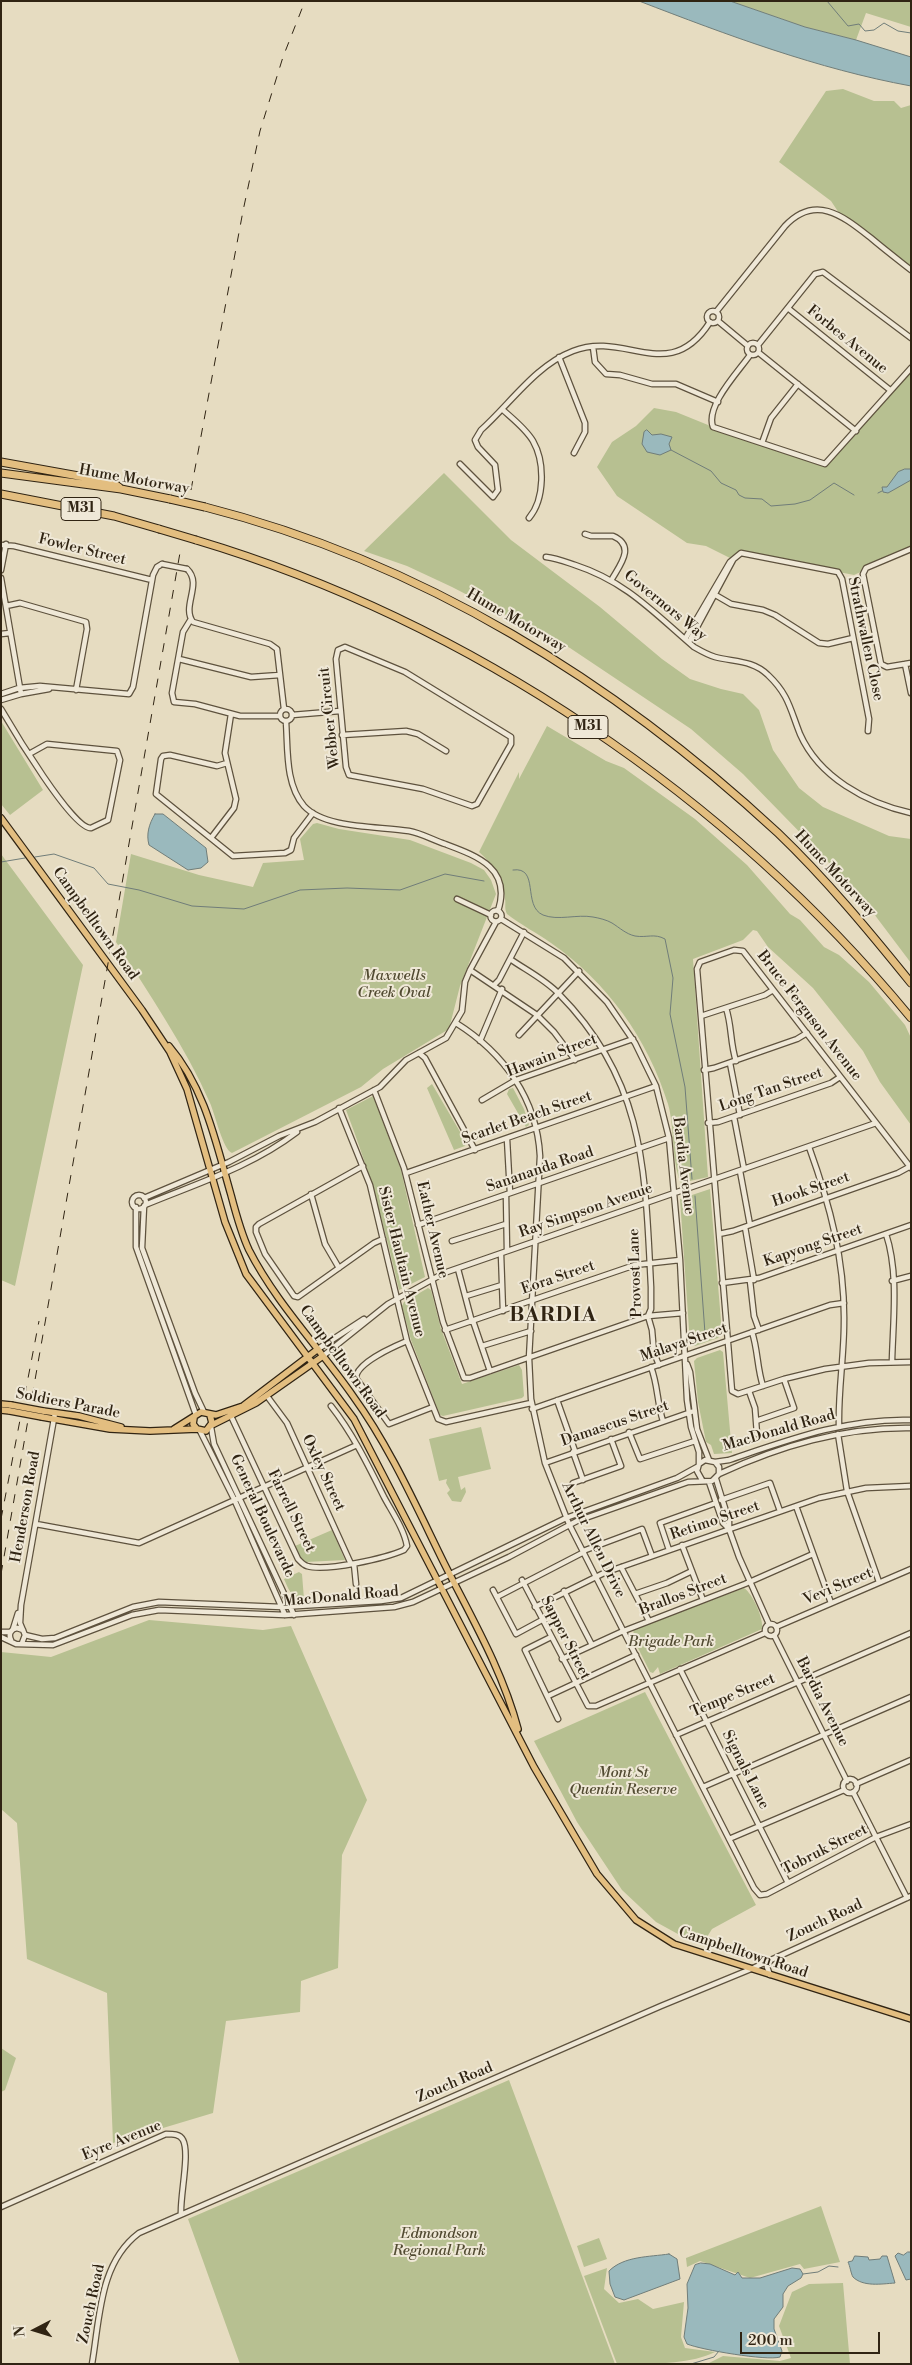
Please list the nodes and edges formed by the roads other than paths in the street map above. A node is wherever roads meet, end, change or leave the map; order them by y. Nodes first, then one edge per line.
1 (911, 270) edge
2 (789, 309) junction
3 (716, 312) junction
4 (718, 321) junction
5 (710, 322) junction
6 (911, 338) edge
7 (758, 345) junction
8 (748, 346) junction
9 (594, 347) junction
10 (759, 352) junction
11 (750, 355) junction
12 (559, 357) junction
13 (911, 368) edge
14 (798, 384) junction
15 (890, 390) junction
16 (718, 402) junction
17 (503, 410) junction
18 (856, 431) junction
19 (762, 444) junction
20 (574, 453) dead end
21 (1, 462) edge
22 (460, 464) dead end
23 (1, 473) edge
24 (121, 489) junction
25 (1, 494) edge
26 (529, 518) dead end
27 (585, 534) dead end
28 (3, 545) edge
29 (911, 549) edge
30 (546, 557) dead end
31 (1, 570) edge
32 (1, 578) edge
33 (612, 579) junction
34 (152, 580) junction
35 (714, 594) junction
36 (6, 606) junction
37 (191, 619) junction
38 (10, 633) junction
39 (1, 634) edge
40 (853, 638) junction
41 (687, 640) junction
42 (179, 659) junction
43 (908, 664) edge
44 (280, 675) junction
45 (20, 688) junction
46 (53, 688) junction
47 (76, 690) junction
48 (911, 693) edge
49 (1, 694) edge
50 (21, 694) junction
51 (1, 700) edge
52 (1, 709) edge
53 (284, 709) junction
54 (340, 711) junction
55 (231, 714) junction
56 (292, 715) junction
57 (279, 716) junction
58 (286, 722) junction
59 (868, 731) dead end
60 (342, 735) junction
61 (446, 751) dead end
62 (28, 754) junction
63 (227, 763) junction
64 (1, 812) edge
65 (313, 813) junction
66 (911, 813) edge
67 (1, 818) edge
68 (13, 833) junction
69 (211, 838) junction
70 (457, 899) dead end
71 (498, 911) junction
72 (491, 915) junction
73 (499, 920) junction
74 (524, 932) junction
75 (510, 959) junction
76 (470, 970) junction
77 (579, 972) junction
78 (911, 983) edge
79 (494, 985) junction
80 (502, 989) junction
81 (773, 990) junction
82 (558, 993) junction
83 (726, 1008) junction
84 (537, 1015) junction
85 (700, 1016) junction
86 (911, 1018) edge
87 (456, 1023) junction
88 (156, 1030) junction
89 (807, 1033) junction
90 (519, 1035) dead end
91 (633, 1039) junction
92 (480, 1041) junction
93 (604, 1049) junction
94 (419, 1052) junction
95 (575, 1060) junction
96 (736, 1061) junction
97 (730, 1063) junction
98 (704, 1070) junction
99 (840, 1077) junction
100 (516, 1080) junction
101 (656, 1086) junction
102 (374, 1090) junction
103 (627, 1097) junction
104 (482, 1100) dead end
105 (339, 1108) junction
106 (740, 1115) junction
107 (734, 1117) junction
108 (708, 1123) junction
109 (876, 1123) junction
110 (536, 1128) junction
111 (300, 1129) junction
112 (669, 1138) junction
113 (507, 1139) junction
114 (640, 1148) junction
115 (809, 1148) junction
116 (475, 1150) junction
117 (222, 1164) junction
118 (363, 1166) junction
119 (910, 1168) edge
120 (210, 1170) junction
121 (742, 1170) junction
122 (406, 1173) junction
123 (225, 1174) junction
124 (213, 1179) junction
125 (714, 1180) junction
126 (539, 1184) junction
127 (311, 1194) junction
128 (508, 1194) junction
129 (675, 1194) junction
130 (144, 1198) junction
131 (827, 1198) junction
132 (645, 1204) junction
133 (145, 1206) junction
134 (136, 1207) junction
135 (506, 1224) junction
136 (418, 1225) junction
137 (911, 1225) edge
138 (747, 1226) junction
139 (719, 1234) junction
140 (886, 1234) junction
141 (383, 1238) junction
142 (452, 1241) dead end
143 (535, 1242) junction
144 (840, 1250) junction
145 (507, 1251) junction
146 (501, 1254) junction
147 (680, 1260) junction
148 (649, 1262) junction
149 (339, 1268) junction
150 (458, 1269) junction
151 (911, 1276) edge
152 (431, 1279) junction
153 (752, 1280) junction
154 (892, 1281) junction
155 (722, 1283) junction
156 (502, 1285) junction
157 (159, 1295) junction
158 (466, 1296) junction
159 (396, 1298) junction
160 (533, 1300) junction
161 (844, 1303) junction
162 (503, 1311) junction
163 (376, 1312) junction
164 (682, 1313) junction
165 (648, 1316) junction
166 (473, 1322) junction
167 (163, 1323) junction
168 (445, 1330) junction
169 (759, 1330) junction
170 (531, 1331) junction
171 (752, 1332) junction
172 (727, 1341) junction
173 (407, 1342) junction
174 (482, 1346) junction
175 (318, 1349) junction
176 (323, 1356) junction
177 (686, 1356) junction
178 (306, 1357) junction
179 (529, 1358) junction
180 (892, 1362) junction
181 (911, 1362) edge
182 (312, 1363) junction
183 (659, 1365) junction
184 (842, 1366) junction
185 (651, 1368) junction
186 (490, 1371) junction
187 (784, 1379) junction
188 (763, 1386) junction
189 (749, 1390) junction
190 (267, 1396) junction
191 (557, 1400) junction
192 (247, 1403) junction
193 (1, 1404) edge
194 (332, 1406) dead end
195 (532, 1406) junction
196 (433, 1407) junction
197 (6, 1410) edge
198 (691, 1412) junction
199 (207, 1413) junction
200 (55, 1416) junction
201 (195, 1416) junction
202 (231, 1416) junction
203 (911, 1420) edge
204 (439, 1421) joint
205 (663, 1421) junction
206 (756, 1421) junction
207 (211, 1426) junction
208 (839, 1426) junction
209 (911, 1428) edge
210 (174, 1429) junction
211 (198, 1430) junction
212 (629, 1432) junction
213 (757, 1434) dead end
214 (838, 1434) junction
215 (611, 1439) junction
216 (695, 1441) junction
217 (357, 1445) junction
218 (574, 1451) junction
219 (709, 1460) junction
220 (715, 1462) junction
221 (545, 1463) junction
222 (698, 1466) junction
223 (306, 1468) junction
224 (719, 1474) junction
225 (716, 1479) junction
226 (583, 1480) junction
227 (702, 1480) junction
228 (709, 1482) junction
229 (573, 1483) dead end
230 (264, 1486) junction
231 (911, 1486) edge
232 (847, 1491) junction
233 (239, 1497) junction
234 (234, 1499) junction
235 (721, 1500) junction
236 (716, 1503) junction
237 (796, 1506) junction
238 (780, 1511) junction
239 (566, 1518) junction
240 (36, 1524) junction
241 (569, 1524) junction
242 (729, 1529) junction
243 (249, 1533) junction
244 (682, 1546) junction
245 (670, 1550) junction
246 (583, 1552) junction
247 (813, 1554) junction
248 (652, 1556) junction
249 (352, 1564) junction
250 (621, 1567) junction
251 (911, 1569) edge
252 (692, 1571) junction
253 (450, 1574) junction
254 (596, 1576) junction
255 (438, 1580) junction
256 (454, 1582) junction
257 (522, 1582) junction
258 (748, 1582) junction
259 (879, 1582) junction
260 (356, 1584) dead end
261 (442, 1588) junction
262 (493, 1590) dead end
263 (564, 1591) junction
264 (635, 1594) junction
265 (497, 1597) junction
266 (703, 1600) junction
267 (159, 1602) junction
268 (831, 1603) junction
269 (21, 1605) junction
270 (282, 1607) junction
271 (290, 1607) junction
272 (535, 1607) junction
273 (159, 1610) junction
274 (285, 1615) junction
275 (294, 1615) junction
276 (542, 1620) junction
277 (649, 1621) junction
278 (769, 1624) junction
279 (776, 1628) junction
280 (12, 1631) junction
281 (624, 1631) junction
282 (24, 1633) junction
283 (765, 1633) junction
284 (911, 1633) edge
285 (2, 1635) edge
286 (774, 1635) junction
287 (551, 1637) junction
288 (10, 1640) junction
289 (22, 1643) junction
290 (592, 1645) junction
291 (636, 1655) junction
292 (562, 1659) junction
293 (680, 1669) junction
294 (650, 1682) junction
295 (798, 1682) junction
296 (574, 1683) junction
297 (548, 1696) junction
298 (911, 1696) edge
299 (558, 1720) dead end
300 (706, 1722) junction
301 (824, 1734) junction
302 (676, 1735) junction
303 (521, 1738) junction
304 (911, 1760) edge
305 (733, 1774) junction
306 (847, 1780) junction
307 (856, 1784) junction
308 (703, 1787) junction
309 (844, 1790) junction
310 (853, 1792) junction
311 (911, 1824) edge
312 (759, 1826) junction
313 (876, 1837) junction
314 (729, 1839) junction
315 (788, 1883) junction
316 (754, 1888) joint
317 (909, 1897) edge
318 (770, 1961) junction
319 (751, 1969) junction
320 (770, 1975) junction
321 (911, 2019) edge
322 (1, 2207) edge
323 (181, 2214) junction
324 (92, 2364) edge

1 - 3 street
2 - 6 street
2 - 7 street
2 - 15 street, Forbes Avenue
3 - 4 street
3 - 5 street
4 - 5 street
4 - 8 street
5 - 9 street
7 - 8 street
7 - 10 street
8 - 11 street
9 - 12 street
9 - 16 street
10 - 11 street
10 - 14 street
11 - 16 street
12 - 17 street
12 - 20 street
13 - 15 street
14 - 18 street
14 - 19 street
15 - 18 street
16 - 19 street
17 - 22 street
17 - 26 street
18 - 19 street
21 - 24 highway
23 - 24 highway, Hume Motorway / M31
24 - 78 highway, Hume Motorway / M31, bridge
25 - 86 highway, M31, bridge
27 - 33 street
28 - 31 street
28 - 34 street, Fowler Street
29 - 43 street
30 - 33 street, Governors Way
32 - 36 street
33 - 41 street, Governors Way
34 - 37 street, bridge
34 - 47 street
35 - 40 street
35 - 40 street, Strathwallen Close
35 - 41 street
36 - 38 street
36 - 47 street
37 - 42 street
37 - 44 street
38 - 39 street
38 - 45 street
40 - 59 street, Strathwallen Close
41 - 66 street, Governors Way
42 - 44 street
42 - 55 street
43 - 48 street
44 - 53 street
45 - 46 street
45 - 49 street
45 - 50 street
46 - 47 street
46 - 50 street
50 - 51 street
52 - 62 street
53 - 56 street
53 - 57 street
54 - 56 street
54 - 60 street, Webber Circuit
54 - 60 street, Webber Circuit
55 - 57 street
55 - 63 street
56 - 58 street
57 - 58 street
58 - 65 street
60 - 61 street
62 - 62 street
63 - 69 street
63 - 69 street
64 - 68 main road, Campbelltown Road
65 - 69 street
65 - 71 street
67 - 68 main road, Campbelltown Road
68 - 88 main road, Campbelltown Road
70 - 72 street
71 - 72 street
71 - 73 street
72 - 73 street
73 - 74 street, Bardia Avenue
73 - 76 street
74 - 75 street
74 - 77 street, Bardia Avenue
75 - 79 street
75 - 82 street, Provost Lane
76 - 79 street
76 - 87 street
77 - 82 street
77 - 91 street, Bardia Avenue
79 - 80 street
80 - 84 street
80 - 92 street
81 - 83 street
81 - 85 street, Bruce Ferguson Avenue
81 - 89 street, Bruce Ferguson Avenue
82 - 84 street
82 - 93 street, Provost Lane
83 - 85 street
83 - 96 street
84 - 90 street
84 - 95 street
85 - 98 street, Bruce Ferguson Avenue
87 - 92 street, Arthur Allen Drive
87 - 94 street
88 - 117 main road, Campbelltown Road
88 - 120 main road, Campbelltown Road
89 - 96 street
89 - 99 street, Bruce Ferguson Avenue
91 - 93 street, Hawain Street
91 - 101 street, Bardia Avenue
92 - 100 street, Arthur Allen Drive
93 - 95 street, Hawain Street
93 - 103 street, Provost Lane
94 - 102 street
94 - 116 street
95 - 100 street, Hawain Street
96 - 97 street
97 - 98 street
97 - 106 street
98 - 108 street, Bruce Ferguson Avenue
99 - 106 street, Long Tan Street
99 - 109 street, Bruce Ferguson Avenue
100 - 104 street, Hawain Street
100 - 110 street, Arthur Allen Drive
101 - 103 street, Scarlet Beach Street
101 - 112 street, Bardia Avenue
102 - 105 street
102 - 122 street, Eather Avenue
103 - 110 street, Scarlet Beach Street
103 - 114 street, Provost Lane
105 - 111 street
105 - 118 street, Sister Haultain Avenue
106 - 107 street, Long Tan Street
107 - 108 street, Long Tan Street
107 - 121 street
108 - 125 street, Bruce Ferguson Avenue
109 - 115 street, Ray Simpson Avenue
109 - 119 street, Bruce Ferguson Avenue
110 - 113 street, Scarlet Beach Street
110 - 126 street, Arthur Allen Drive
111 - 117 street
111 - 123 street
112 - 114 street, Sanananda Road
112 - 129 street, Bardia Avenue
113 - 116 street, Scarlet Beach Street
113 - 128 street
114 - 126 street, Sanananda Road
114 - 132 street, Provost Lane
115 - 121 street, Ray Simpson Avenue
115 - 131 street
116 - 122 street, Scarlet Beach Street
117 - 120 street
117 - 123 main road, Campbelltown Road
118 - 127 street
118 - 141 street, Sister Haultain Avenue
119 - 131 street, Hook Street
120 - 124 main road, Campbelltown Road
120 - 130 street
121 - 125 street, Ray Simpson Avenue
121 - 138 street
122 - 136 street, Eather Avenue
123 - 124 street
123 - 175 main road, Campbelltown Road
124 - 133 street
124 - 178 main road, Campbelltown Road
125 - 129 street, Ray Simpson Avenue
125 - 139 street, Bruce Ferguson Avenue
126 - 128 street, Sanananda Road
126 - 143 street, Arthur Allen Drive
127 - 149 street
127 - 149 street
128 - 135 street
128 - 136 street, Sanananda Road
129 - 132 street, Ray Simpson Avenue
129 - 147 street, Bardia Avenue
130 - 133 street
130 - 134 street
131 - 138 street, Hook Street
131 - 144 street
132 - 143 street, Ray Simpson Avenue
132 - 148 street, Provost Lane
133 - 134 street
133 - 157 street
134 - 167 street
135 - 142 street
135 - 145 street
136 - 152 street, Eather Avenue
137 - 140 street, Kapyong Street
138 - 139 street, Hook Street
138 - 153 street
139 - 155 street, Bruce Ferguson Avenue
140 - 144 street, Kapyong Street
140 - 154 street
141 - 149 street
141 - 159 street, Sister Haultain Avenue
143 - 145 street, Ray Simpson Avenue
143 - 160 street, Arthur Allen Drive
144 - 153 street, Kapyong Street
144 - 161 street
145 - 146 street, Ray Simpson Avenue
146 - 150 street, Ray Simpson Avenue
146 - 156 street
147 - 148 street, Eora Street
147 - 164 street, Bardia Avenue
148 - 160 street, Eora Street
148 - 165 street, Provost Lane
150 - 152 street, Ray Simpson Avenue
150 - 158 street
151 - 154 street
152 - 159 street, Ray Simpson Avenue
152 - 168 street, Eather Avenue
153 - 155 street, Kapyong Street
153 - 169 street
154 - 180 street
155 - 172 street, Bruce Ferguson Avenue
156 - 158 street
156 - 162 street
157 - 167 street
157 - 199 street
158 - 166 street
159 - 163 street, Ray Simpson Avenue
159 - 173 street, Sister Haultain Avenue
160 - 162 street, Eora Street
160 - 170 street, Arthur Allen Drive
161 - 169 street, Malaya Street
161 - 184 street
162 - 166 street, Eora Street
163 - 175 street
163 - 176 street, Ray Simpson Avenue
164 - 165 street
164 - 177 street, Bardia Avenue
165 - 179 street
165 - 183 street, Provost Lane
166 - 168 street, Eora Street
166 - 174 street
167 - 201 street
168 - 186 street, Eather Avenue
169 - 171 street, Malaya Street
170 - 174 street
170 - 179 street, Arthur Allen Drive
171 - 172 street, Malaya Street
171 - 188 street
172 - 177 street, Malaya Street
172 - 189 street, Bruce Ferguson Avenue
173 - 196 street, Sister Haultain Avenue
173 - 196 street
174 - 186 street
175 - 176 main road, Campbelltown Road
175 - 178 main road
176 - 182 main road
176 - 253 main road, Campbelltown Road
177 - 183 street, Malaya Street
177 - 198 street, Bardia Avenue
178 - 182 main road, Campbelltown Road
178 - 192 main road
179 - 186 street
179 - 195 street, Arthur Allen Drive
180 - 181 street
180 - 184 street
182 - 190 main road
182 - 255 main road, Campbelltown Road
183 - 185 street, Malaya Street
184 - 187 street
184 - 208 street
185 - 191 street, Malaya Street
185 - 205 street
187 - 188 street
187 - 206 street
188 - 189 street
189 - 206 street
190 - 192 main road
190 - 202 main road
190 - 223 street, Oxley Street
191 - 195 street, Malaya Street
191 - 218 street
192 - 199 main road
193 - 197 main road, Soldiers Parade
194 - 217 street, Farrell Street
195 - 204 street, Malaya Street
195 - 221 street, Arthur Allen Drive
196 - 204 street, Sister Haultain Avenue
197 - 200 main road, Soldiers Parade, bridge
198 - 205 street, Damascus Street
198 - 216 street, Bardia Avenue
198 - 219 street, Bardia Avenue
199 - 201 main road
199 - 207 main road
200 - 210 main road, Soldiers Parade
200 - 240 street, Henderson Road
201 - 210 main road, Soldiers Parade
201 - 211 main road
202 - 207 main road
202 - 230 street, Farrell Street
203 - 208 street, MacDonald Road
205 - 212 street, Damascus Street
206 - 213 street
207 - 211 main road
207 - 233 street, General Boulevarde
208 - 220 street, MacDonald Road
209 - 214 street, MacDonald Road
210 - 211 main road, Soldiers Parade
211 - 234 street
212 - 215 street, Damascus Street
212 - 216 street
214 - 224 street, MacDonald Road
214 - 232 street
215 - 218 street, Damascus Street
215 - 226 street
216 - 222 street, Bardia Avenue
217 - 223 street
217 - 249 street, Farrell Street
218 - 221 street, Damascus Street
218 - 226 street
219 - 220 street
219 - 222 street
220 - 224 street
221 - 239 street, Arthur Allen Drive
222 - 227 street
222 - 239 street, MacDonald Road
223 - 230 street
223 - 249 street, Oxley Street
224 - 225 street
225 - 228 street
225 - 235 street
226 - 229 street
227 - 228 street
227 - 241 street, MacDonald Road
228 - 236 street
230 - 233 street
230 - 249 street, Farrell Street
231 - 232 street, Retimo Street
232 - 237 street, Retimo Street
232 - 259 street
233 - 234 street
233 - 243 street
233 - 271 street, General Boulevarde
234 - 240 street
234 - 243 street
235 - 238 street
235 - 242 street
236 - 242 street
236 - 245 street
237 - 238 street, Retimo Street
237 - 247 street
238 - 242 street, Retimo Street
239 - 241 street, Arthur Allen Drive
239 - 253 street, MacDonald Road
240 - 269 street, Henderson Road
241 - 246 street, Arthur Allen Drive
241 - 256 street, MacDonald Road
242 - 244 street, Retimo Street
242 - 258 street
243 - 270 street
244 - 245 street, Retimo Street
244 - 252 street
245 - 248 street, Retimo Street
246 - 248 street
246 - 254 street, Arthur Allen Drive
246 - 257 street
247 - 258 street, Brallos Street
247 - 268 street
248 - 250 street, Retimo Street
249 - 260 street, Oxley Street
250 - 254 street, Retimo Street
250 - 264 street
251 - 259 street, Vevi Street
252 - 264 street
252 - 266 street
253 - 255 street, MacDonald Road
253 - 256 main road, Campbelltown Road
254 - 263 street, Retimo Street
254 - 281 street, Arthur Allen Drive
255 - 261 main road, Campbelltown Road
255 - 271 street, MacDonald Road
256 - 261 street, MacDonald Road
256 - 303 main road, Campbelltown Road
257 - 265 street
257 - 272 street, Sapper Street
258 - 266 street, Brallos Street
258 - 278 street
259 - 268 street, Vevi Street
261 - 275 street, MacDonald Road
261 - 303 main road, Campbelltown Road
262 - 265 street
263 - 272 street, Retimo Street
263 - 290 street
264 - 277 street
265 - 276 street
266 - 277 street, Brallos Street
267 - 270 street, MacDonald Road
267 - 273 street
267 - 282 street, MacDonald Road
268 - 279 street, Vevi Street
269 - 280 street, Henderson Road
269 - 282 street, Henderson Road
270 - 271 street, MacDonald Road
270 - 274 street
271 - 275 street, General Boulevarde
272 - 276 street, Sapper Street
273 - 274 street, MacDonald Road
273 - 289 street, MacDonald Road
274 - 275 street, MacDonald Road
276 - 287 street, Sapper Street
277 - 281 street, Brallos Street
278 - 279 street
278 - 283 street
279 - 286 street
280 - 282 street, MacDonald Road
280 - 285 street
280 - 288 street, Henderson Road
281 - 290 street, Brallos Street
281 - 291 street, Arthur Allen Drive
282 - 289 street
283 - 286 street
283 - 293 street
284 - 295 street, Tempe Street
285 - 288 street
286 - 295 street, Bardia Avenue
287 - 292 street, Sapper Street
287 - 297 street
288 - 289 street, MacDonald Road
290 - 292 street, Brallos Street
291 - 294 street, Arthur Allen Drive
291 - 296 street
292 - 296 street, Sapper Street
293 - 294 street
293 - 300 street, Signals Lane
294 - 296 street, Sapper Street
294 - 302 street, Arthur Allen Drive
295 - 300 street, Tempe Street
295 - 301 street, Bardia Avenue
296 - 297 street
297 - 299 street
298 - 301 street
300 - 302 street, Tempe Street
300 - 305 street, Signals Lane
301 - 305 street
301 - 306 street, Bardia Avenue
302 - 308 street, Arthur Allen Drive
303 - 319 main road, Campbelltown Road
304 - 307 street
305 - 308 street
305 - 312 street, Signals Lane
306 - 307 street
306 - 309 street
307 - 310 street
308 - 314 street, Arthur Allen Drive
309 - 310 street
309 - 312 street
310 - 313 street
311 - 313 street, Tobruk Street
312 - 314 street
312 - 315 street, Signals Lane
313 - 315 street, Tobruk Street
313 - 317 street
314 - 316 street, Arthur Allen Drive
315 - 316 street, Tobruk Street
317 - 318 street, Zouch Road
318 - 319 street, Zouch Road
318 - 320 street
319 - 320 main road, Campbelltown Road
319 - 323 street, Zouch Road
320 - 321 main road, Campbelltown Road
322 - 323 street, Eyre Avenue
323 - 324 street, Zouch Road

